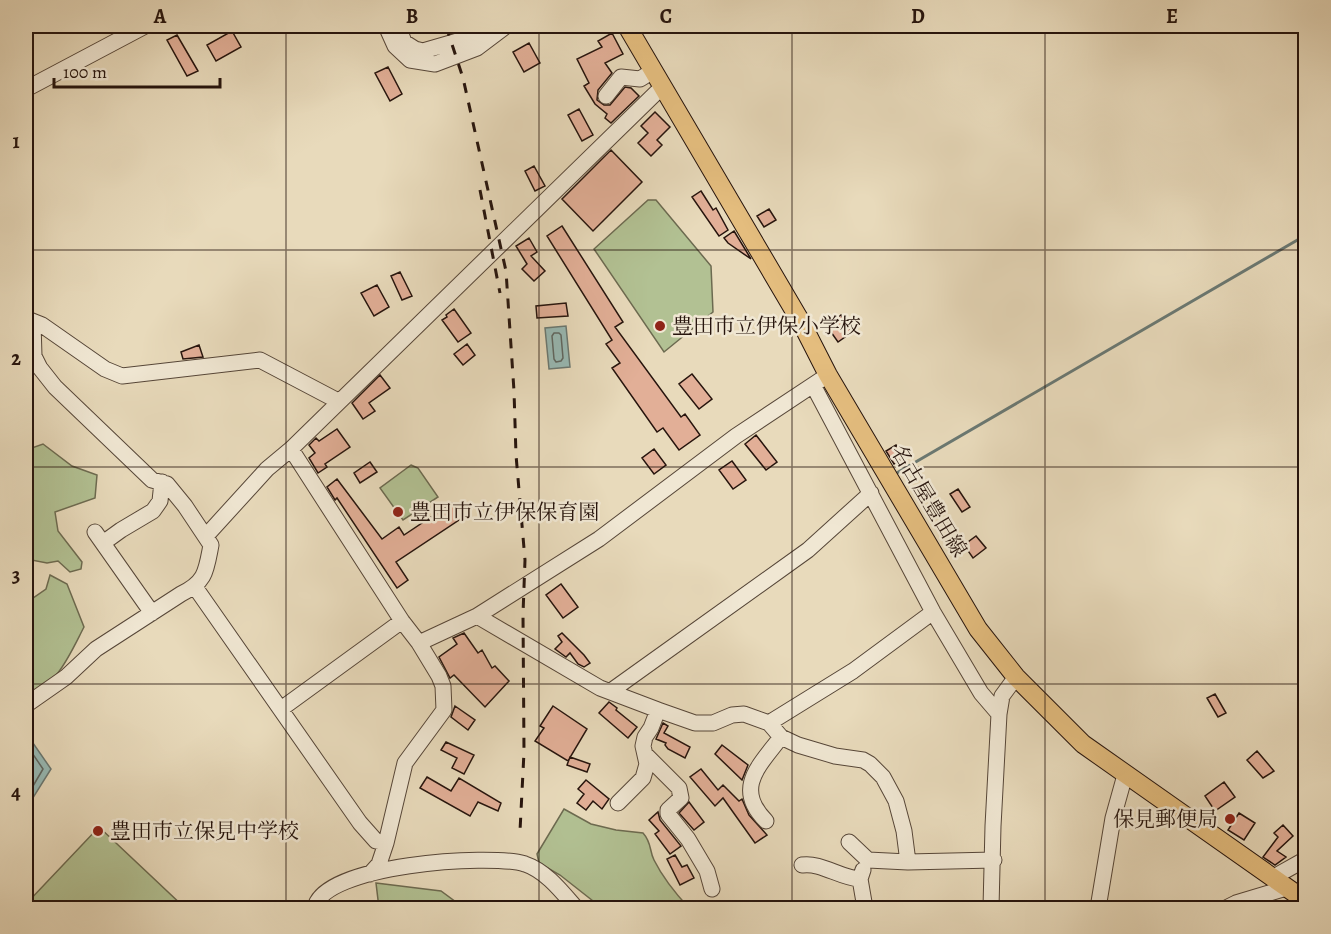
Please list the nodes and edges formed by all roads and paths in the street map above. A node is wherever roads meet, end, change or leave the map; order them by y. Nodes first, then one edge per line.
1 (145, 26) edge
2 (386, 26) edge
3 (398, 26) edge
4 (479, 26) edge
5 (506, 26) edge
6 (627, 26) edge
7 (653, 71) junction
8 (662, 87) junction
9 (26, 89) edge
10 (606, 96) dead end
11 (29, 321) edge
12 (821, 380) junction
13 (338, 401) junction
14 (291, 449) junction
15 (162, 482) junction
16 (871, 493) junction
17 (206, 536) junction
18 (195, 587) junction
19 (933, 612) junction
20 (152, 613) junction
21 (477, 616) junction
22 (402, 621) junction
23 (419, 643) junction
24 (1016, 677) junction
25 (611, 691) junction
26 (26, 705) edge
27 (281, 709) junction
28 (658, 710) junction
29 (999, 714) junction
30 (769, 723) junction
31 (782, 737) junction
32 (645, 754) junction
33 (1125, 775) junction
34 (618, 803) dead end
35 (766, 821) dead end
36 (849, 842) dead end
37 (387, 843) junction
38 (1305, 859) edge
39 (868, 860) junction
40 (994, 860) junction
41 (908, 862) junction
42 (802, 865) dead end
43 (370, 874) junction
44 (860, 879) junction
45 (1279, 883) junction
46 (712, 889) dead end
47 (1305, 902) edge
48 (865, 908) edge
49 (315, 909) edge
50 (576, 909) edge
51 (992, 909) edge
52 (1098, 909) edge
53 (1227, 909) edge

1 - 9 street
2 - 5 street
3 - 4 street
6 - 7 main road, 名古屋豊田線
7 - 8 main road, 名古屋豊田線
7 - 10 street
8 - 12 main road, 名古屋豊田線
8 - 13 street
11 - 13 street
11 - 15 street
12 - 16 street
12 - 21 street
12 - 24 main road, 名古屋豊田線
13 - 14 street
14 - 17 street
14 - 22 street
15 - 17 street
15 - 20 street
16 - 19 street
16 - 25 street
17 - 18 street
18 - 20 street
18 - 27 street
19 - 29 street
19 - 30 street
20 - 26 street
21 - 23 street
21 - 25 street
22 - 23 street
22 - 27 street
23 - 37 street
24 - 29 street
24 - 33 main road, 名古屋豊田線
25 - 28 street
27 - 37 street
28 - 30 street
28 - 32 street
29 - 40 street
30 - 31 street
31 - 35 street
31 - 41 street
32 - 34 street
32 - 46 street
33 - 45 main road, 名古屋豊田線
33 - 52 street
36 - 39 street
37 - 43 street
38 - 45 street
39 - 41 street
39 - 44 street
40 - 41 street
40 - 51 street
42 - 44 street
43 - 49 street
43 - 50 street
44 - 48 street
45 - 47 main road, 名古屋豊田線
45 - 53 street

